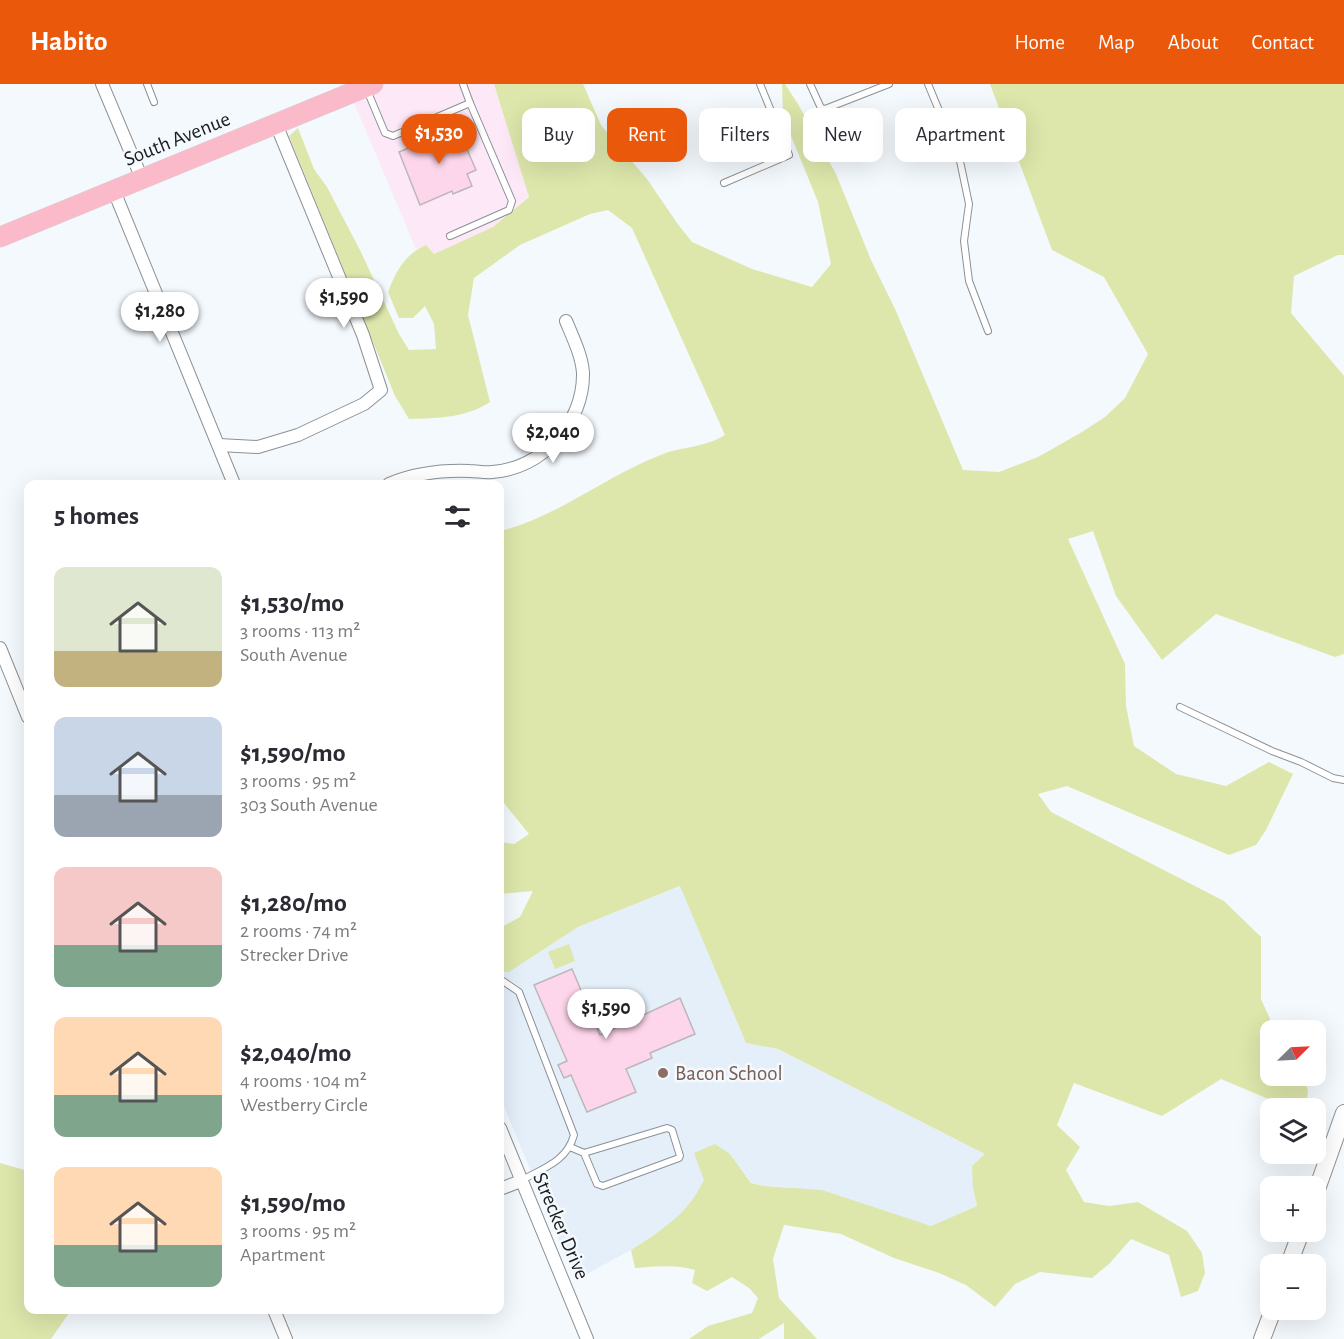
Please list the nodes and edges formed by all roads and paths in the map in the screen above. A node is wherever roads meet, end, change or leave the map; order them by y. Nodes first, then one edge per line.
1 (102, 84) edge
2 (147, 84) edge
3 (463, 84) edge
4 (760, 84) edge
5 (810, 84) edge
6 (889, 84) edge
7 (928, 84) edge
8 (369, 85) edge
9 (154, 102) dead end
10 (470, 103) junction
11 (276, 124) junction
12 (142, 179) junction
13 (724, 183) dead end
14 (114, 191) junction
15 (450, 236) dead end
16 (0, 237) edge
17 (566, 321) dead end
18 (988, 331) dead end
19 (219, 446) junction
20 (232, 480) edge
21 (402, 480) edge
22 (0, 648) edge
23 (24, 707) edge
24 (1180, 707) dead end
25 (1344, 780) edge
26 (504, 982) edge
27 (1344, 1113) edge
28 (504, 1138) edge
29 (570, 1147) junction
30 (584, 1154) junction
31 (1322, 1176) edge
32 (521, 1180) junction
33 (504, 1187) edge
34 (276, 1314) edge
35 (1269, 1320) edge
36 (286, 1339) edge
37 (587, 1339) edge
38 (1262, 1339) edge

1 - 12 street
2 - 9 lane
3 - 10 lane
4 - 13 lane
5 - 6 lane
7 - 18 lane
8 - 10 lane
8 - 11 main road, South Avenue
10 - 15 lane
11 - 12 main road, South Avenue
11 - 19 street
12 - 14 main road, South Avenue
14 - 16 main road, South Avenue
14 - 19 street
17 - 21 street
19 - 20 street
22 - 23 street
24 - 25 lane
26 - 29 lane
27 - 31 street
28 - 32 street, Strecker Drive
29 - 30 lane
29 - 32 lane
30 - 30 lane
32 - 33 street
32 - 37 street, Strecker Drive
34 - 36 street
35 - 38 street

